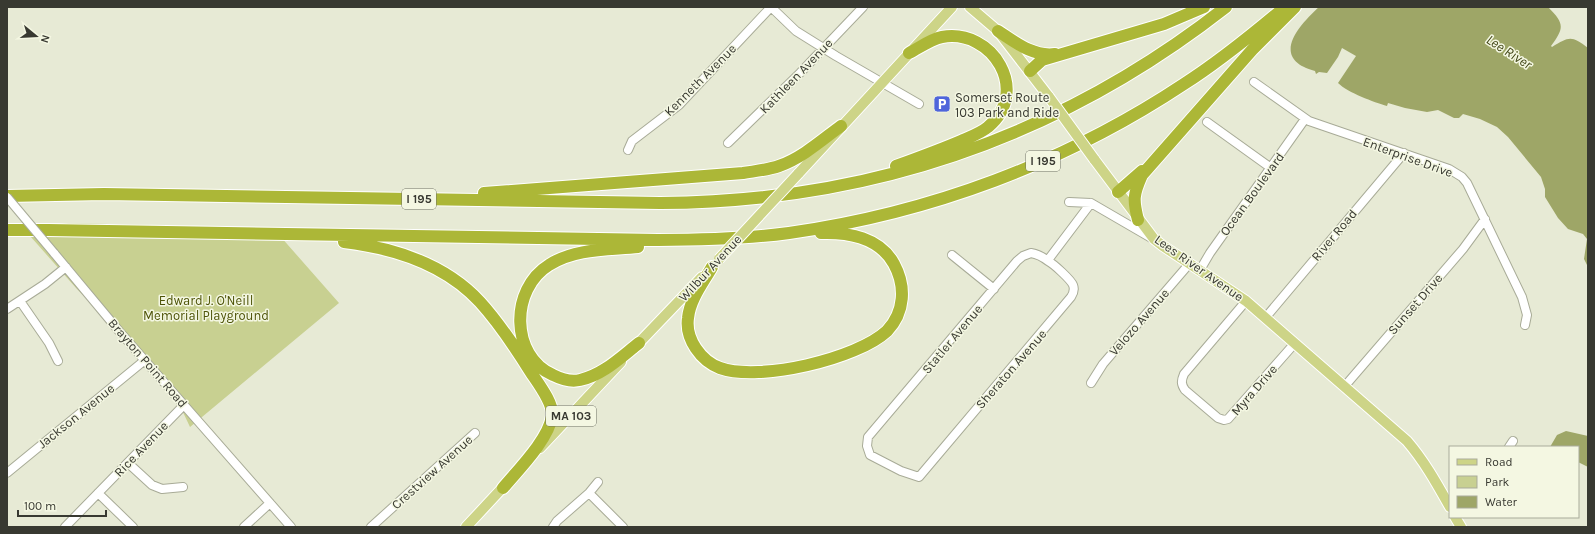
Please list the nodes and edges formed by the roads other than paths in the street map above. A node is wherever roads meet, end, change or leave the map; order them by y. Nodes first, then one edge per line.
1 (771, 7) edge
2 (863, 7) edge
3 (952, 7) edge
4 (970, 7) edge
5 (1204, 7) edge
6 (1226, 7) edge
7 (1285, 7) edge
8 (1295, 7) edge
9 (998, 31) junction
10 (823, 48) junction
11 (1068, 52) junction
12 (909, 53) junction
13 (1030, 71) junction
14 (882, 82) junction
15 (1254, 82) dead end
16 (919, 104) dead end
17 (1305, 119) junction
18 (1207, 122) dead end
19 (841, 126) junction
20 (728, 143) dead end
21 (628, 150) dead end
22 (1404, 153) junction
23 (1161, 154) junction
24 (1271, 168) junction
25 (830, 188) junction
26 (1118, 192) junction
27 (7, 196) edge
28 (403, 199) junction
29 (1069, 202) dead end
30 (1091, 203) junction
31 (1485, 219) junction
32 (1138, 220) junction
33 (7, 230) edge
34 (284, 234) junction
35 (765, 235) junction
36 (1154, 239) junction
37 (701, 240) junction
38 (952, 255) dead end
39 (1048, 260) junction
40 (715, 263) junction
41 (1190, 263) junction
42 (66, 267) junction
43 (1200, 270) junction
44 (994, 289) junction
45 (20, 301) junction
46 (1246, 301) junction
47 (7, 309) edge
48 (1266, 317) junction
49 (1525, 325) dead end
50 (639, 343) junction
51 (1295, 344) junction
52 (145, 360) junction
53 (58, 362) dead end
54 (1091, 383) dead end
55 (1344, 387) junction
56 (184, 405) junction
57 (475, 433) dead end
58 (867, 446) joint
59 (128, 463) junction
60 (7, 473) edge
61 (598, 482) dead end
62 (182, 487) dead end
63 (503, 488) junction
64 (98, 493) junction
65 (589, 493) junction
66 (270, 503) junction
67 (1449, 505) edge
68 (1456, 518) edge
69 (65, 527) edge
70 (133, 527) edge
71 (244, 527) edge
72 (292, 527) edge
73 (371, 527) edge
74 (466, 527) edge
75 (553, 527) edge
76 (623, 527) edge
77 (1461, 527) edge

1 - 10 street
1 - 21 street, Kenneth Avenue
2 - 10 street, Kathleen Avenue
3 - 12 main road, Wilbur Avenue / MA 103
4 - 9 main road, Lees River Avenue
5 - 11 highway
6 - 25 highway, I 195
7 - 35 highway, I 195
8 - 23 highway
9 - 11 highway
9 - 13 main road, Lees River Avenue
10 - 14 street
10 - 20 street, Kathleen Avenue
11 - 13 highway
12 - 14 main road, Wilbur Avenue / MA 103
12 - 25 highway
13 - 26 main road, Lees River Avenue, bridge
14 - 16 street
14 - 19 main road, Wilbur Avenue / MA 103
15 - 17 street, Enterprise Drive
17 - 22 street, Enterprise Drive
17 - 24 street, Ocean Boulevard
18 - 24 street
19 - 28 highway
19 - 40 main road, Wilbur Avenue / MA 103, bridge
22 - 31 street, Enterprise Drive
22 - 48 street, River Road
23 - 26 highway
23 - 32 highway
24 - 43 street, Ocean Boulevard
25 - 28 highway, I 195
26 - 32 main road, Lees River Avenue
27 - 28 highway, I 195
27 - 42 street, Brayton Point Road, bridge
29 - 30 street
30 - 36 street
30 - 39 street
31 - 49 street, Enterprise Drive
31 - 55 street, Sunset Drive
32 - 36 main road, Lees River Avenue
33 - 34 highway, I 195
34 - 37 highway, I 195
34 - 63 highway
35 - 37 highway, I 195
35 - 40 highway
36 - 41 main road, Lees River Avenue
37 - 50 highway
38 - 44 street
39 - 44 street, Statler Avenue
39 - 58 street, Sheraton Avenue
40 - 50 main road, Wilbur Avenue / MA 103
41 - 43 main road, Lees River Avenue
41 - 54 street, Velozo Avenue
42 - 45 street
42 - 52 street, Brayton Point Road
43 - 46 main road, Lees River Avenue
44 - 58 street, Statler Avenue
45 - 47 street
45 - 53 street
46 - 48 main road, Lees River Avenue
46 - 51 street, Myra Drive
48 - 51 main road, Lees River Avenue
50 - 63 main road, Wilbur Avenue / MA 103
51 - 55 main road, Lees River Avenue
52 - 56 street, Brayton Point Road
52 - 60 street, Jackson Avenue
55 - 67 main road, Lees River Avenue
56 - 59 street, Rice Avenue
56 - 66 street, Brayton Point Road
57 - 73 street, Crestview Avenue
59 - 62 street
59 - 64 street, Rice Avenue
61 - 65 street
63 - 74 main road, Wilbur Avenue / MA 103
64 - 69 street, Rice Avenue
64 - 70 street
65 - 75 street
65 - 76 street
66 - 71 street
66 - 72 street, Brayton Point Road
68 - 77 main road

